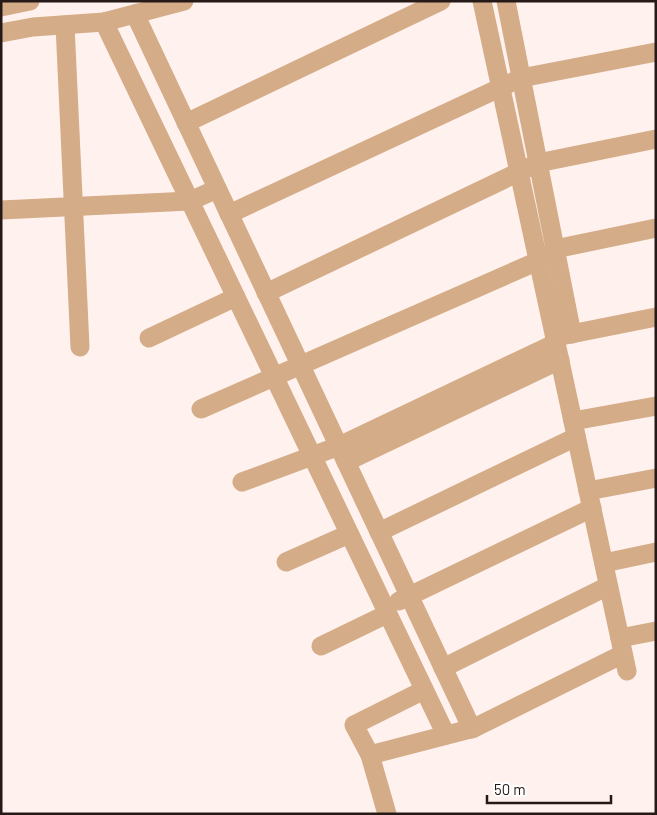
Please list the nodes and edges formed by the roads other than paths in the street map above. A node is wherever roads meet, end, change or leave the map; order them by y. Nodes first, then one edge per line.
1 (30, 1) edge
2 (184, 1) edge
3 (441, 1) edge
4 (482, 1) edge
5 (506, 1) edge
6 (1, 7) edge
7 (135, 14) junction
8 (104, 22) junction
9 (65, 25) junction
10 (1, 33) edge
11 (656, 52) edge
12 (522, 78) junction
13 (501, 87) junction
14 (186, 123) junction
15 (656, 139) edge
16 (538, 163) junction
17 (519, 172) junction
18 (217, 188) junction
19 (190, 201) junction
20 (73, 206) junction
21 (1, 210) edge
22 (229, 214) junction
23 (656, 228) edge
24 (555, 249) junction
25 (538, 261) junction
26 (266, 293) junction
27 (236, 297) junction
28 (656, 317) edge
29 (149, 338) dead end
30 (561, 344) junction
31 (80, 347) dead end
32 (300, 365) junction
33 (274, 377) junction
34 (656, 406) edge
35 (201, 409) dead end
36 (574, 429) junction
37 (342, 454) junction
38 (312, 456) junction
39 (656, 478) edge
40 (242, 482) dead end
41 (590, 500) junction
42 (379, 532) junction
43 (349, 534) junction
44 (656, 552) edge
45 (286, 562) dead end
46 (604, 563) junction
47 (608, 586) junction
48 (410, 597) junction
49 (386, 611) junction
50 (656, 631) edge
51 (320, 646) dead end
52 (623, 654) junction
53 (443, 668) junction
54 (424, 690) junction
55 (472, 729) junction
56 (446, 735) junction
57 (370, 755) junction
58 (387, 814) edge

1 - 6 street
2 - 7 street
3 - 14 street
4 - 13 street
5 - 12 street
7 - 8 street
7 - 14 street
8 - 9 street
8 - 19 street
9 - 10 street
9 - 20 street
11 - 12 street
12 - 13 street
12 - 16 street
13 - 17 street
13 - 22 street
14 - 18 street
15 - 16 street
16 - 17 street
16 - 24 street
17 - 25 street
17 - 26 street
18 - 19 street
18 - 22 street
19 - 20 street
19 - 27 street
20 - 21 street
20 - 31 street
22 - 26 street
23 - 24 street
24 - 25 street
24 - 30 street
25 - 30 street
25 - 32 street
26 - 32 street
27 - 29 street
27 - 33 street
28 - 30 street
30 - 36 street
30 - 37 street
32 - 33 street
32 - 37 street
33 - 35 street
33 - 38 street
34 - 36 street
36 - 41 street
36 - 42 street
37 - 38 street
37 - 42 street
38 - 40 street
38 - 43 street
39 - 41 street
41 - 46 street
41 - 48 street
42 - 48 street
43 - 45 street
43 - 49 street
44 - 46 street
46 - 47 street
47 - 52 street
47 - 53 street
48 - 49 street
48 - 53 street
49 - 51 street
49 - 54 street
50 - 52 street
52 - 55 street
53 - 55 street
54 - 56 street
54 - 57 street
55 - 56 street
56 - 57 street
57 - 58 street

